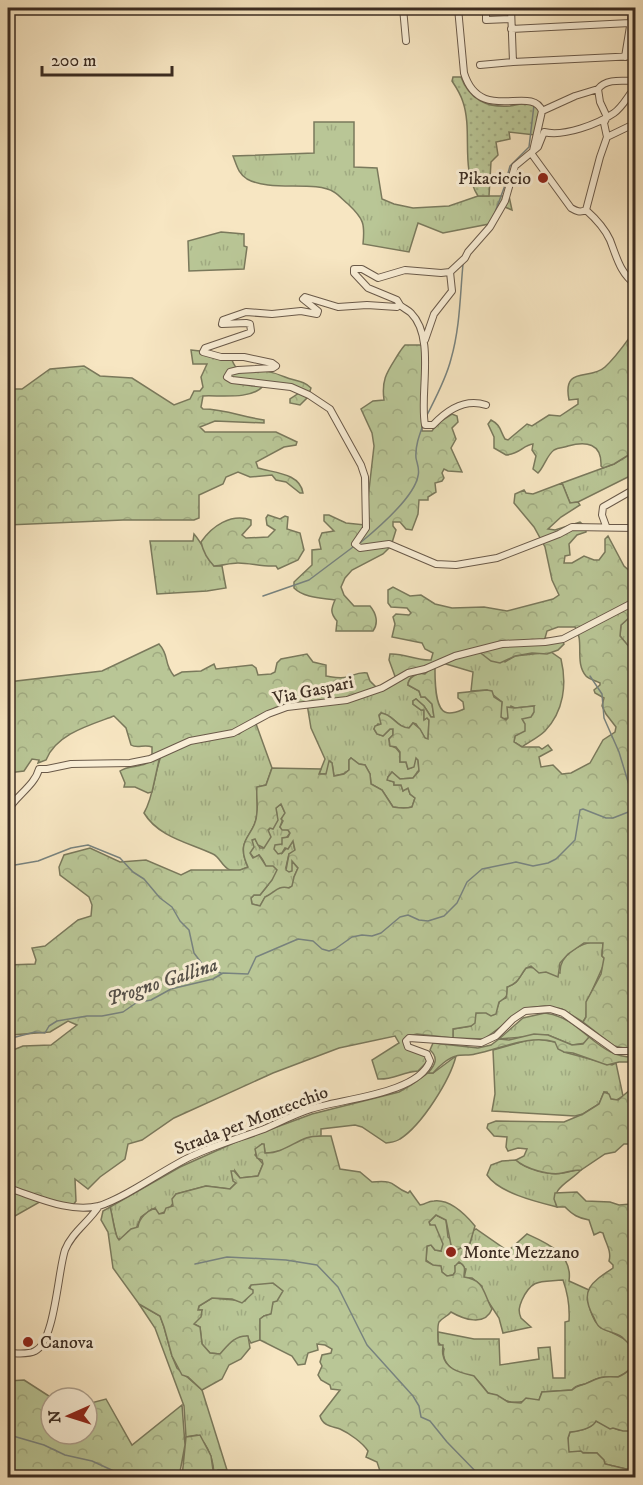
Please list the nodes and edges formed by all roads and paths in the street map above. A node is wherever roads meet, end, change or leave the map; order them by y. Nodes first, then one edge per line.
1 (403, 8) edge
2 (458, 8) edge
3 (486, 8) edge
4 (511, 8) edge
5 (633, 8) edge
6 (511, 19) junction
7 (630, 23) junction
8 (511, 29) junction
9 (406, 41) dead end
10 (636, 56) edge
11 (625, 57) junction
12 (513, 62) junction
13 (480, 65) dead end
14 (636, 81) edge
15 (598, 89) junction
16 (630, 94) dead end
17 (542, 111) junction
18 (607, 117) junction
19 (636, 123) edge
20 (607, 137) junction
21 (531, 153) junction
22 (586, 210) junction
23 (450, 272) junction
24 (636, 285) edge
25 (400, 305) junction
26 (423, 339) junction
27 (486, 405) dead end
28 (636, 485) edge
29 (606, 526) junction
30 (636, 528) edge
31 (636, 601) edge
32 (8, 810) edge
33 (636, 1051) edge
34 (8, 1188) edge
35 (99, 1206) junction
36 (8, 1353) edge

1 - 9 street
2 - 17 street
3 - 6 street
4 - 6 street
5 - 7 street
6 - 8 street
7 - 8 street
7 - 11 street
8 - 12 street
10 - 11 street
11 - 12 street
12 - 13 street
14 - 15 street
15 - 17 street
15 - 18 street
16 - 18 street
17 - 21 street
18 - 20 street
18 - 21 street
19 - 20 street
20 - 22 street
21 - 22 street
21 - 23 street
22 - 24 street
23 - 25 street
23 - 26 street
25 - 26 street
25 - 29 street
26 - 27 street
28 - 29 street
29 - 30 street
31 - 32 street, Via Gaspari
33 - 35 street, Strada per Montecchio
34 - 35 street, Strada per Montecchio
35 - 36 street

